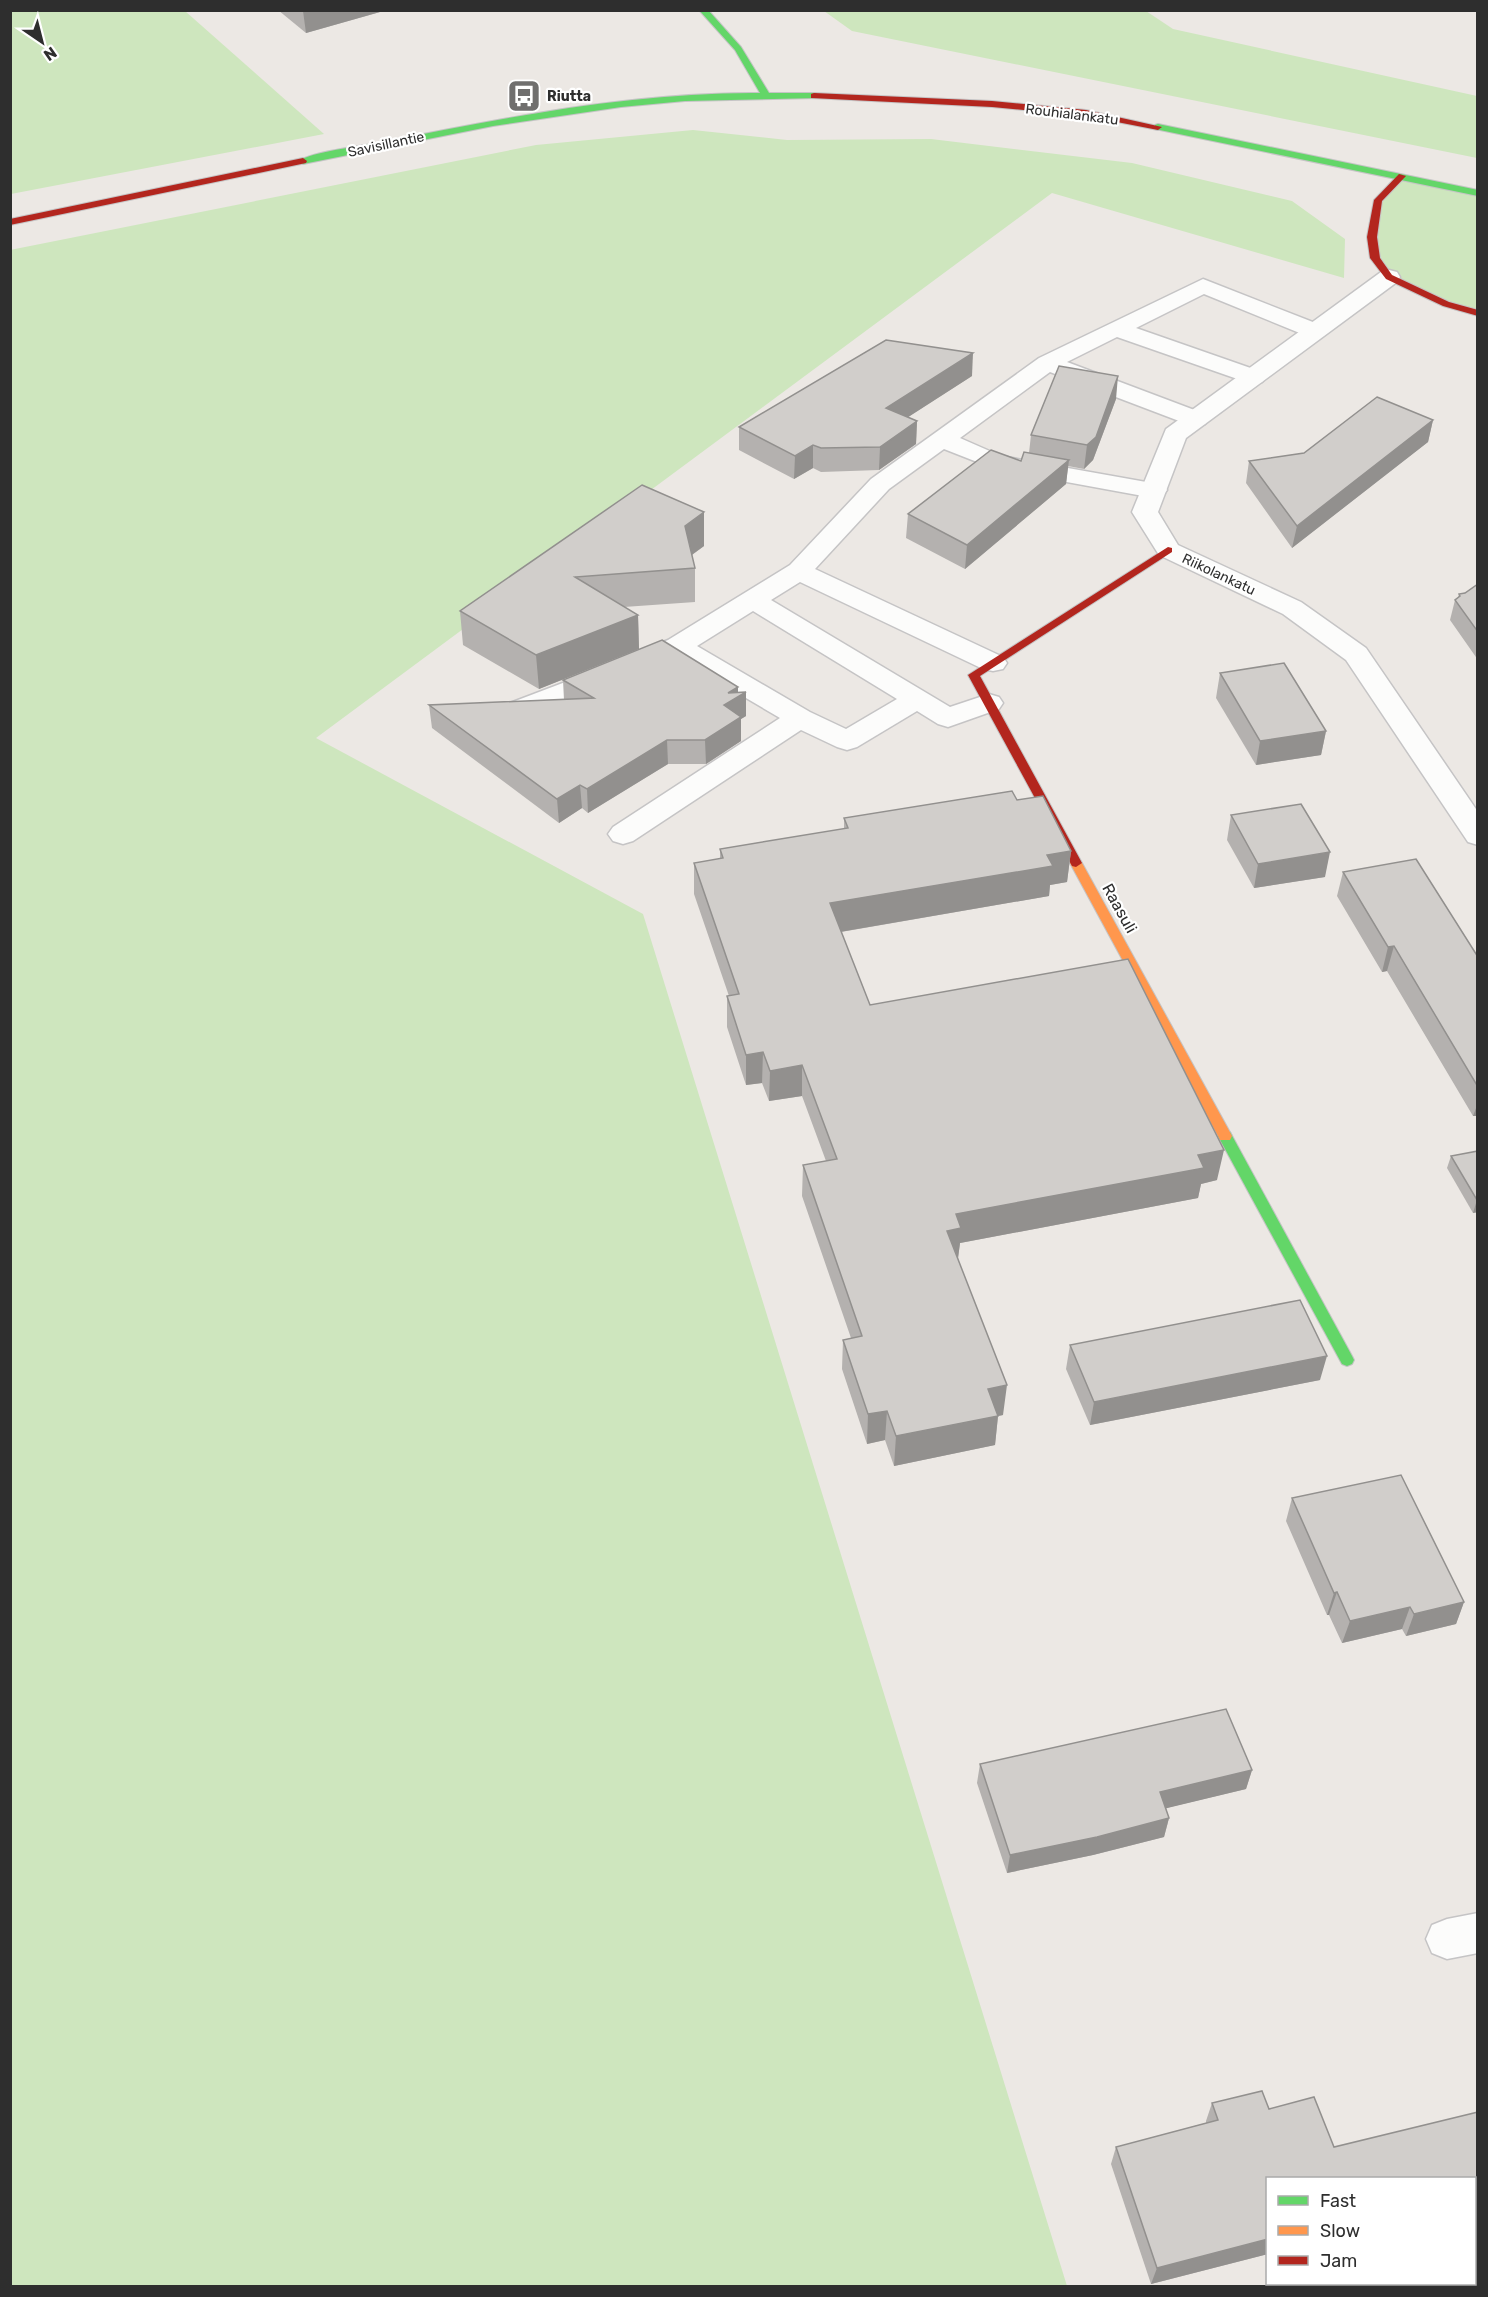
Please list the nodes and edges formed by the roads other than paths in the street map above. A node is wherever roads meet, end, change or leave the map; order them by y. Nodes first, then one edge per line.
1 (703, 10) edge
2 (765, 94) junction
3 (1402, 176) junction
4 (1478, 193) edge
5 (10, 222) edge
6 (1389, 277) junction
7 (1478, 313) edge
8 (1115, 329) junction
9 (1315, 331) junction
10 (1047, 363) junction
11 (1254, 377) junction
12 (1196, 419) junction
13 (942, 439) junction
14 (1154, 490) junction
15 (1168, 550) junction
16 (799, 571) junction
17 (753, 600) junction
18 (678, 646) junction
19 (993, 663) junction
20 (917, 699) junction
21 (990, 703) junction
22 (520, 709) edge
23 (800, 718) junction
24 (623, 834) dead end
25 (1478, 835) edge
26 (1347, 1360) dead end

1 - 2 street
2 - 3 street, Rouhialankatu
2 - 5 street, Savisillantie
3 - 4 street, Rouhialankatu
3 - 6 street
6 - 7 street
6 - 9 street, Riikolankatu
8 - 9 street
8 - 10 street
8 - 11 street
9 - 11 street, Riikolankatu
10 - 12 street
10 - 13 street
11 - 12 street, Riikolankatu
12 - 14 street, Riikolankatu
13 - 14 street
13 - 16 street
14 - 15 street, Riikolankatu
15 - 19 street, Raasuli
15 - 25 street, Riikolankatu
16 - 17 street
16 - 19 street
17 - 18 street
17 - 20 street
18 - 22 street
18 - 23 street
19 - 21 street, Raasuli
20 - 21 street
20 - 23 street
21 - 26 street, Raasuli
23 - 24 street

